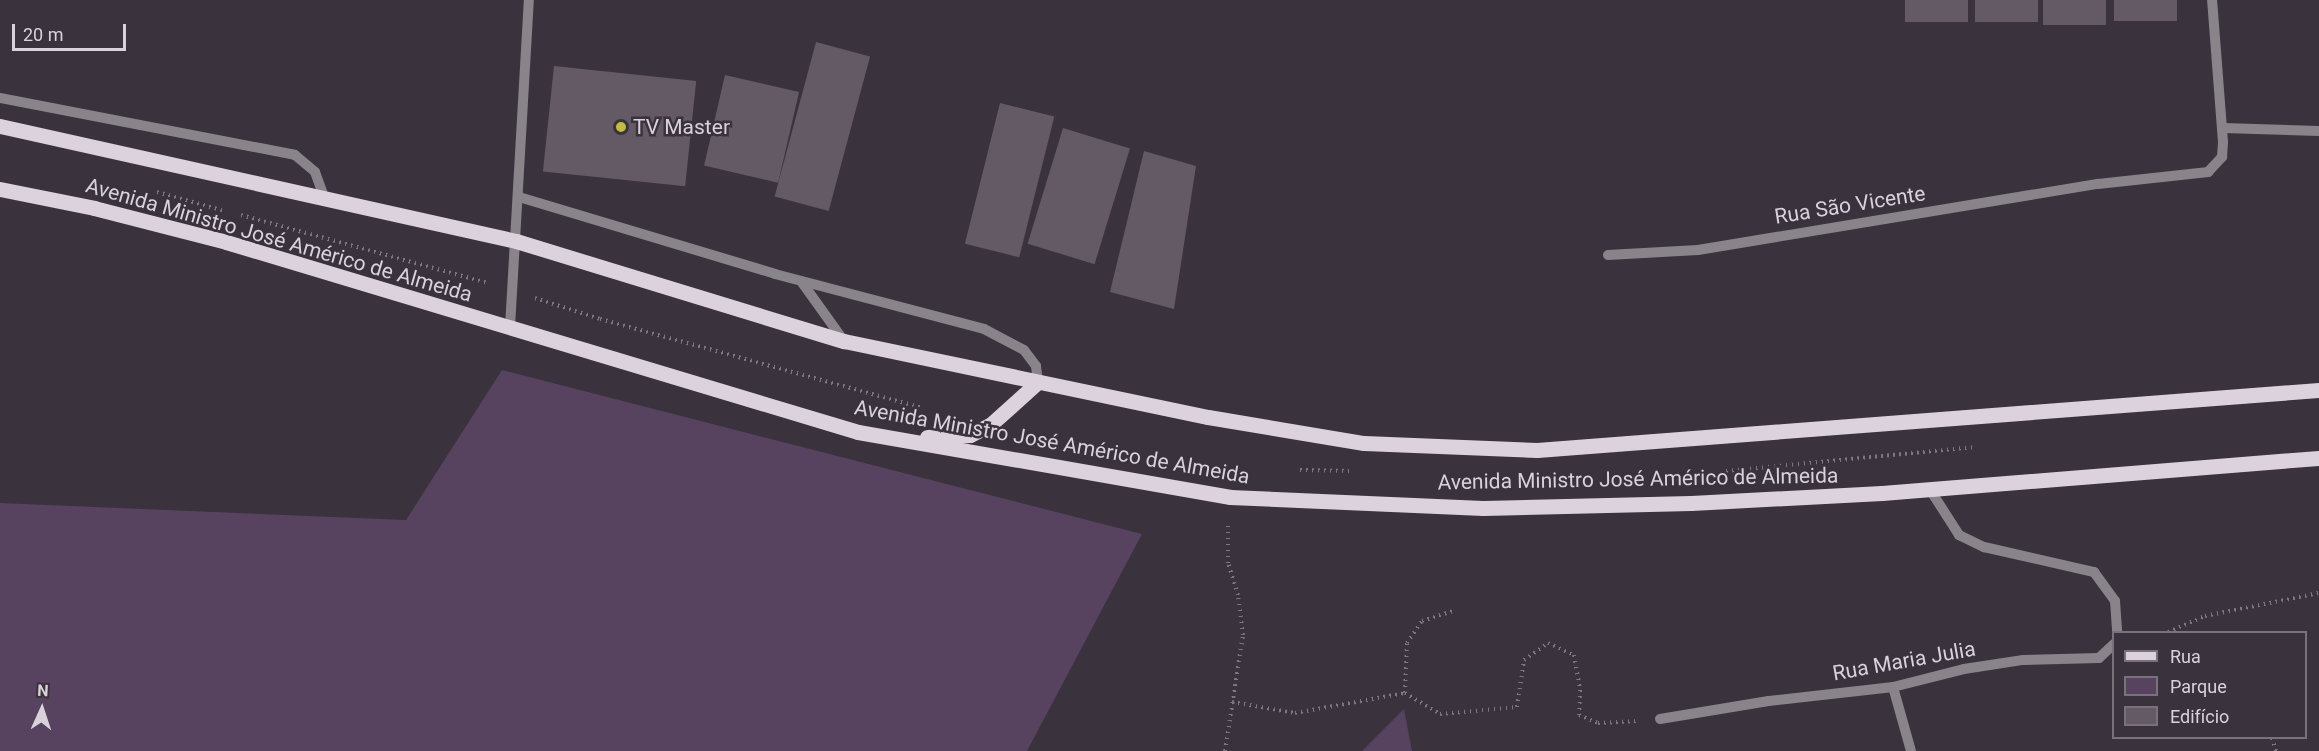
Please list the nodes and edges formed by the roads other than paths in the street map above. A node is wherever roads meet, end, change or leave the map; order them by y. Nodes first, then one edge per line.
1 (529, 0) edge
2 (2212, 0) edge
3 (0, 98) edge
4 (0, 126) edge
5 (2223, 128) junction
6 (2319, 131) edge
7 (0, 189) edge
8 (324, 197) junction
9 (519, 197) junction
10 (516, 241) junction
11 (1608, 255) dead end
12 (801, 281) junction
13 (510, 327) junction
14 (844, 341) junction
15 (1038, 382) junction
16 (2319, 390) edge
17 (858, 432) junction
18 (2319, 458) edge
19 (1929, 488) junction
20 (2117, 631) edge
21 (2112, 646) edge
22 (1893, 687) junction
23 (1660, 719) road end
24 (1911, 751) edge

1 - 9 street
2 - 5 street, Rua São Vicente
3 - 8 street
4 - 8 main road, Avenida Ministro José Américo de Almeida
5 - 6 street
5 - 11 street, Rua São Vicente
7 - 13 main road, Avenida Ministro José Américo de Almeida
8 - 10 main road, Avenida Ministro José Américo de Almeida
9 - 10 street
9 - 12 street
10 - 13 street
10 - 14 main road, Avenida Ministro José Américo de Almeida
12 - 14 street
12 - 15 street
13 - 17 main road, Avenida Ministro José Américo de Almeida
14 - 15 main road, Avenida Ministro José Américo de Almeida
15 - 16 main road, Avenida Ministro José Américo de Almeida
15 - 17 main road
17 - 19 main road, Avenida Ministro José Américo de Almeida
18 - 19 main road, Avenida Ministro José Américo de Almeida
19 - 20 street
21 - 22 street, Rua Maria Julia
22 - 23 street, Rua Maria Julia
22 - 24 street

